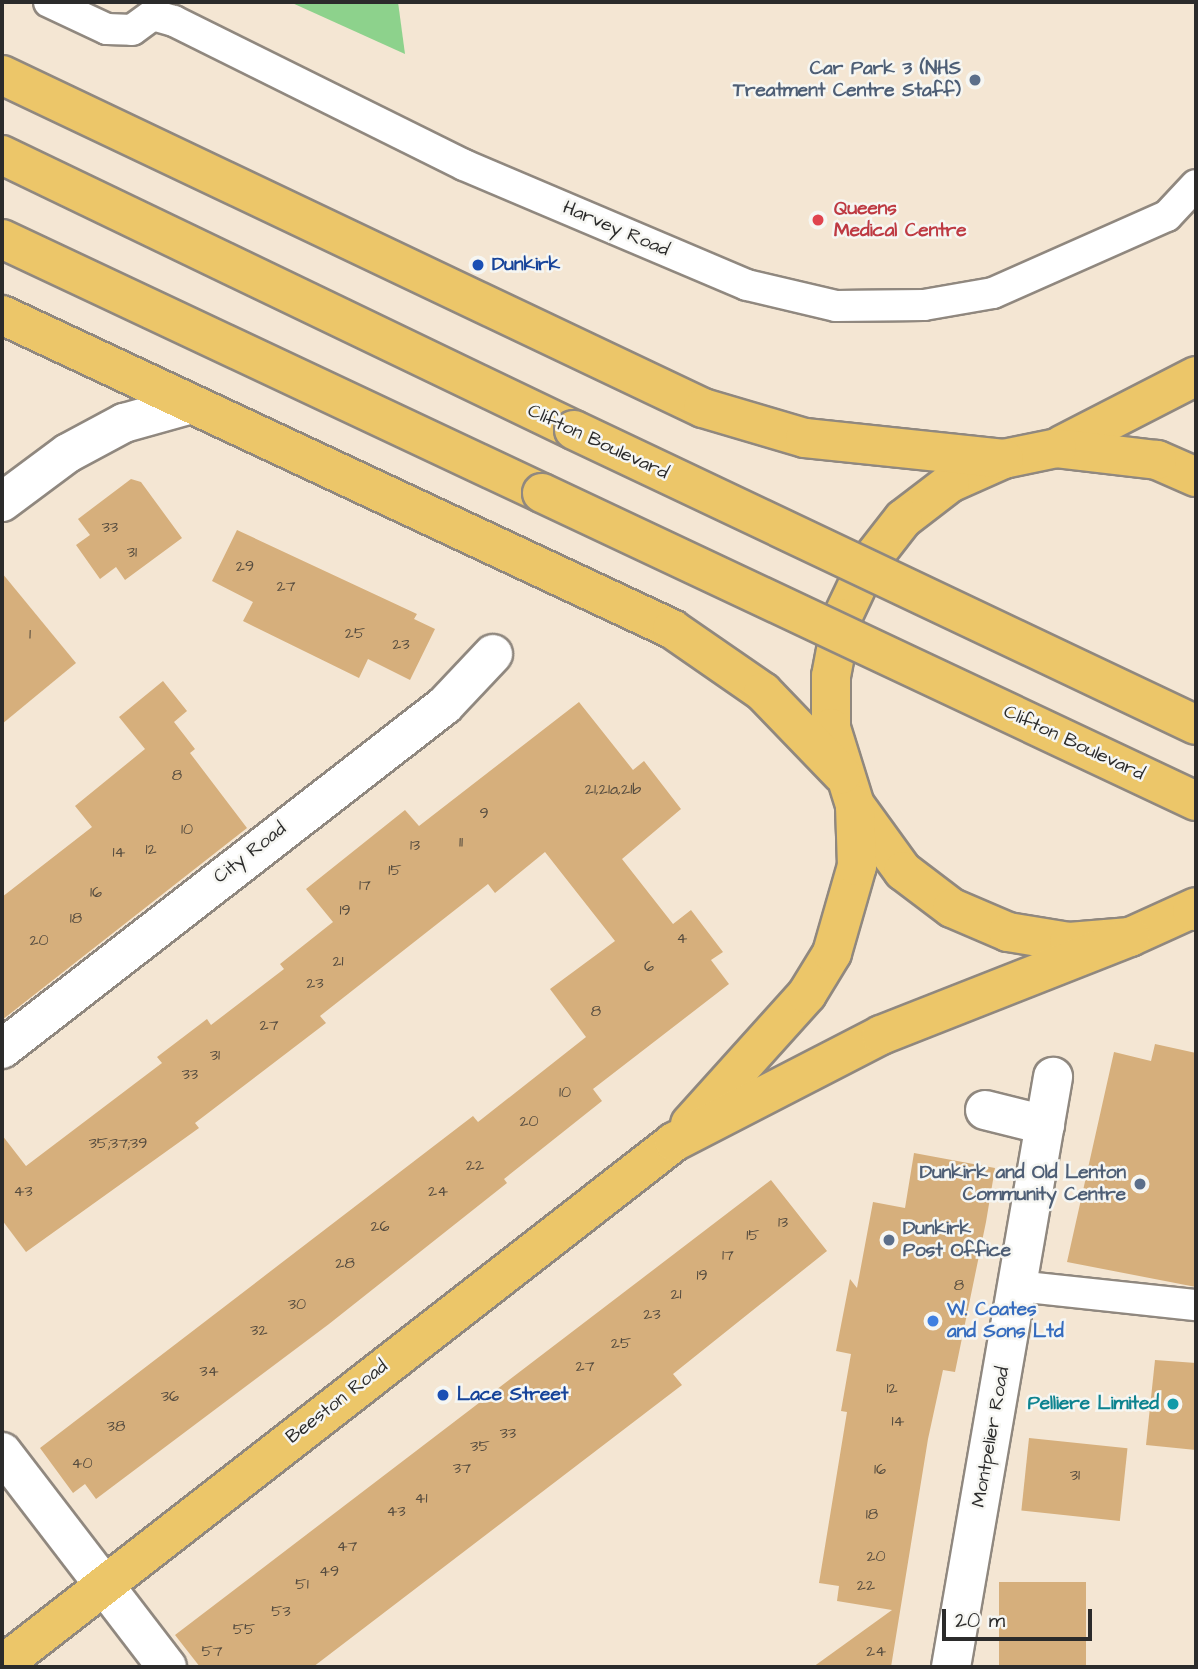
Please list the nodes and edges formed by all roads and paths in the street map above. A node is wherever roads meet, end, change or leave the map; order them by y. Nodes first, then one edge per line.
1 (49, 2) edge
2 (2, 75) edge
3 (2, 155) edge
4 (1196, 185) edge
5 (2, 239) edge
6 (2, 315) edge
7 (1196, 376) edge
8 (188, 405) junction
9 (1057, 448) junction
10 (1004, 458) junction
11 (1196, 477) edge
12 (2, 502) edge
13 (493, 654) dead end
14 (1196, 725) edge
15 (849, 789) junction
16 (1196, 801) edge
17 (1195, 909) edge
18 (1130, 937) junction
19 (2, 1049) edge
20 (1053, 1077) dead end
21 (985, 1110) dead end
22 (1045, 1125) junction
23 (674, 1142) junction
24 (1017, 1286) junction
25 (1196, 1305) edge
26 (2, 1452) edge
27 (105, 1584) junction
28 (2, 1665) edge
29 (167, 1667) edge
30 (951, 1667) edge

1 - 4 lane, Harvey Road
2 - 10 main road
3 - 14 main road, Clifton Boulevard, bridge
5 - 16 main road, Clifton Boulevard, bridge
6 - 8 main road
7 - 9 main road
8 - 12 street
8 - 15 main road
9 - 10 main road
9 - 11 main road
10 - 15 main road
13 - 19 street, City Road
15 - 18 main road
15 - 23 main road
17 - 18 main road
18 - 23 main road
20 - 22 street, Montpelier Road
21 - 22 street
22 - 24 street, Montpelier Road
23 - 27 main road, Beeston Road
24 - 25 lane
24 - 30 street, Montpelier Road
26 - 27 street
27 - 28 main road, Beeston Road
27 - 29 street

